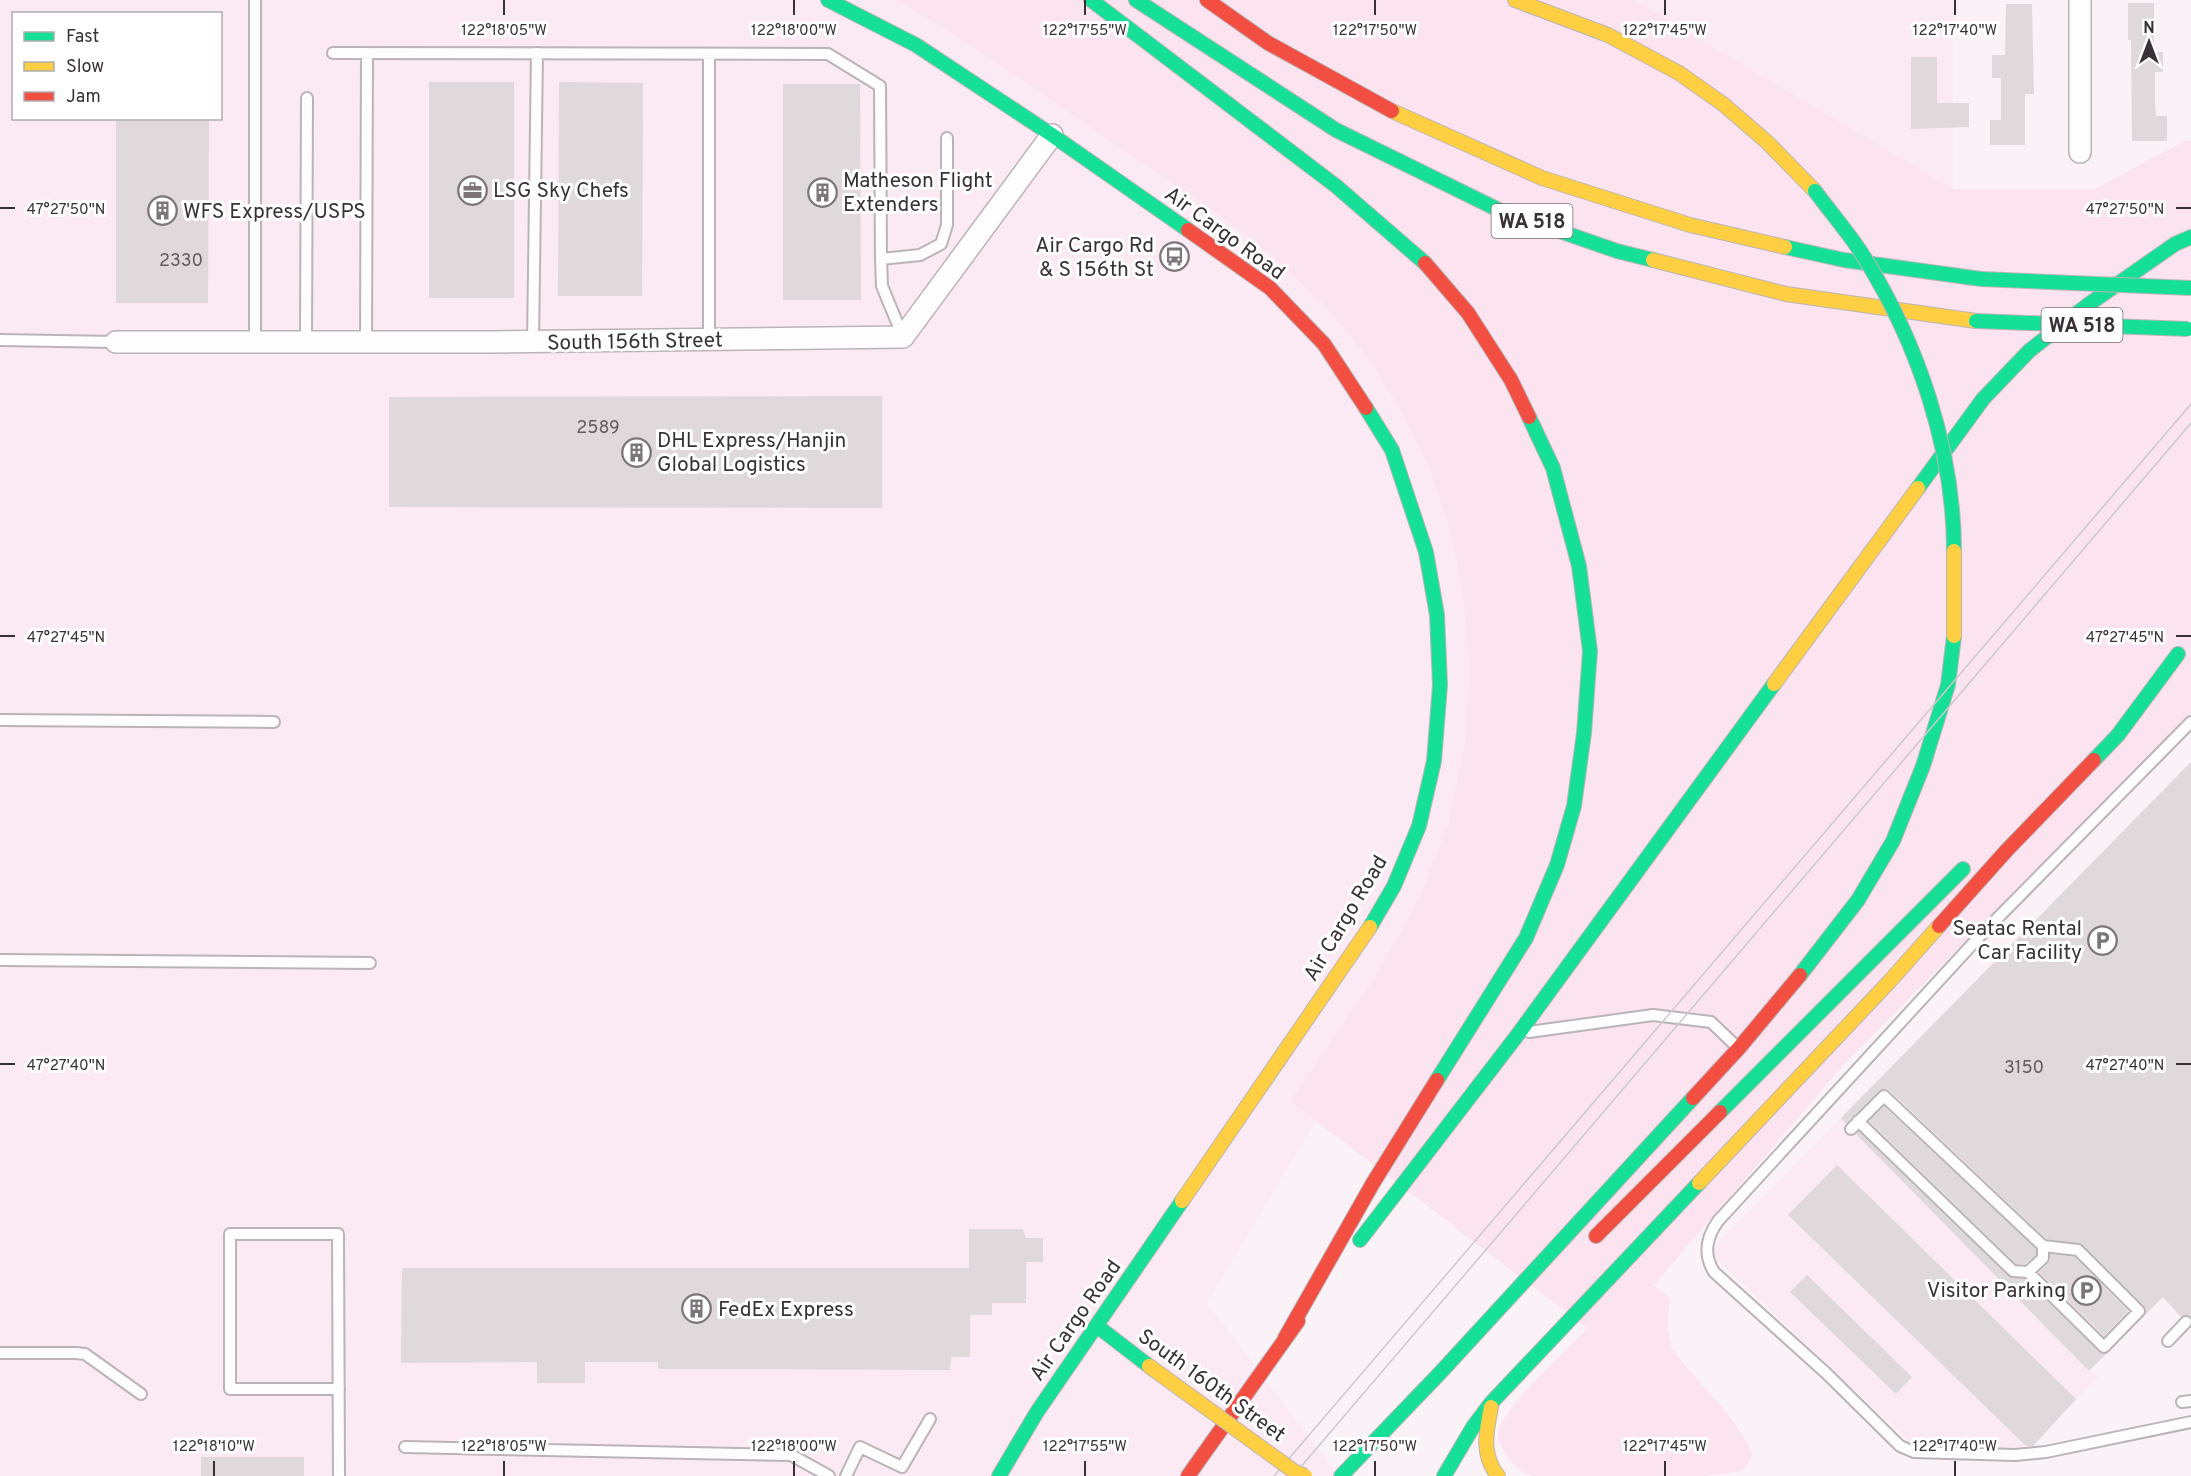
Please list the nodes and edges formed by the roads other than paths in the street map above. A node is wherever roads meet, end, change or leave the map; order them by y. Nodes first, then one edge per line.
1 (255, 0) edge
2 (828, 0) edge
3 (1091, 0) edge
4 (1136, 0) edge
5 (1207, 0) edge
6 (1515, 0) edge
7 (2080, 0) edge
8 (333, 53) dead end
9 (367, 53) junction
10 (537, 53) junction
11 (709, 54) junction
12 (307, 98) dead end
13 (1052, 135) junction
14 (947, 138) dead end
15 (2080, 152) dead end
16 (2191, 237) edge
17 (881, 259) junction
18 (2191, 288) edge
19 (2189, 329) edge
20 (903, 337) junction
21 (0, 340) edge
22 (709, 340) junction
23 (255, 341) junction
24 (116, 342) joint
25 (306, 342) junction
26 (366, 342) junction
27 (533, 342) junction
28 (0, 720) edge
29 (2111, 721) dead end
30 (274, 722) dead end
31 (2191, 722) edge
32 (1976, 856) dead end
33 (0, 960) edge
34 (370, 963) dead end
35 (1519, 1033) junction
36 (1739, 1048) junction
37 (2043, 1246) junction
38 (1582, 1249) dead end
39 (2028, 1272) junction
40 (2186, 1322) dead end
41 (1096, 1326) junction
42 (1286, 1338) junction
43 (2168, 1341) dead end
44 (1486, 1342) dead end
45 (0, 1353) edge
46 (1440, 1373) junction
47 (339, 1389) junction
48 (141, 1394) dead end
49 (1491, 1403) junction
50 (930, 1419) dead end
51 (2191, 1422) edge
52 (405, 1447) dead end
53 (339, 1476) edge
54 (829, 1476) edge
55 (846, 1476) edge
56 (999, 1476) edge
57 (1188, 1476) edge
58 (1305, 1476) edge
59 (1341, 1476) edge
60 (1444, 1476) edge
61 (1498, 1476) edge

1 - 23 lane
2 - 13 main road, Air Cargo Road
3 - 42 main road
4 - 19 main road, WA 518, bridge
5 - 18 main road, WA 518, bridge
6 - 36 main road, bridge
7 - 15 street
8 - 9 lane
9 - 10 lane
9 - 26 lane
10 - 11 lane
10 - 27 lane
11 - 17 lane
11 - 22 lane
12 - 25 lane
13 - 20 street
13 - 41 main road, Air Cargo Road
14 - 17 lane
16 - 35 main road
17 - 20 lane
20 - 22 street, South 156th Street
21 - 24 lane
22 - 27 street, South 156th Street
23 - 24 street, South 156th Street
23 - 25 street, South 156th Street
25 - 26 street, South 156th Street
26 - 27 street, South 156th Street
28 - 30 lane
29 - 49 main road
31 - 51 lane
32 - 38 main road
33 - 34 lane
35 - 36 lane
35 - 42 main road
36 - 46 main road
37 - 39 lane
37 - 39 lane
37 - 39 lane
40 - 43 lane
41 - 56 main road, Air Cargo Road
41 - 58 main road, South 160th Street, bridge
42 - 57 main road
44 - 46 main road
45 - 48 lane
46 - 59 main road
47 - 47 lane
47 - 53 lane
49 - 60 main road
49 - 61 main road
50 - 55 lane
52 - 54 lane

